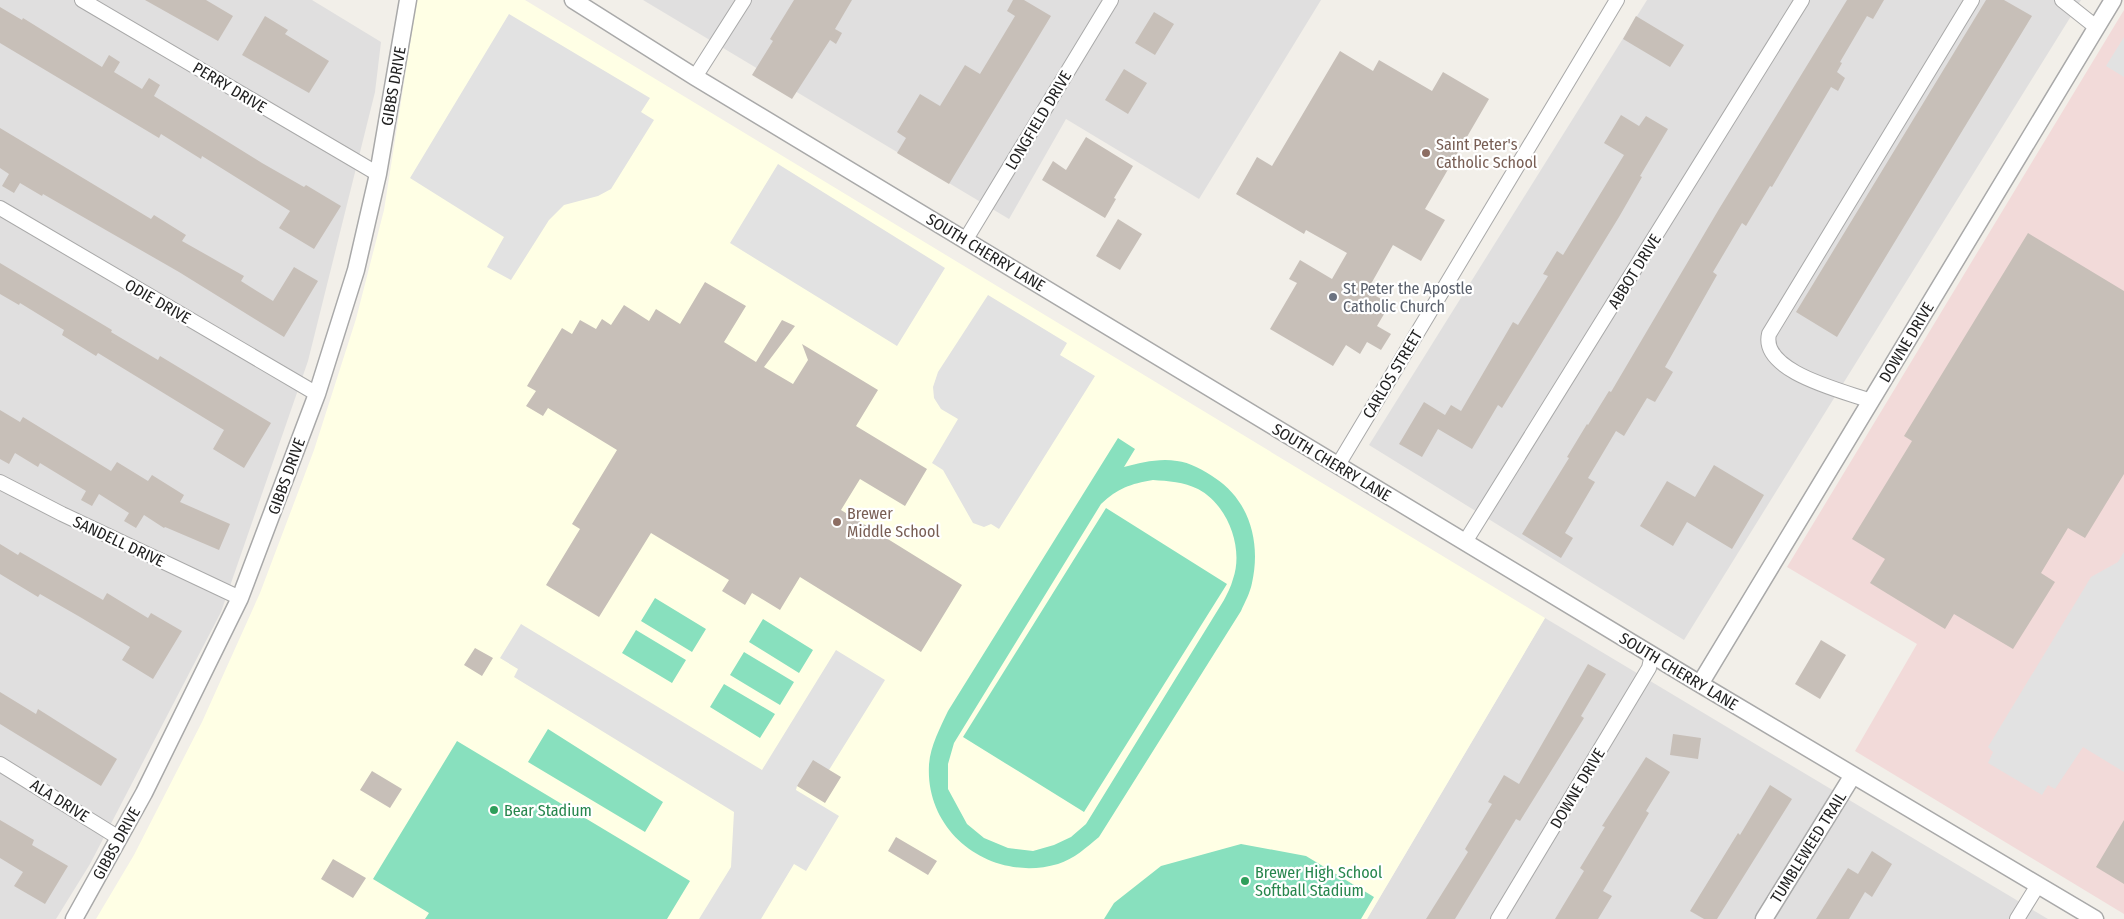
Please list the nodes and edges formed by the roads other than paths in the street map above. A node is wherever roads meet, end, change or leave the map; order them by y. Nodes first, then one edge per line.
1 (82, 0) edge
2 (408, 0) edge
3 (573, 0) edge
4 (744, 0) edge
5 (1111, 0) edge
6 (1617, 0) edge
7 (1802, 0) edge
8 (1972, 0) edge
9 (2062, 0) edge
10 (2113, 0) edge
11 (2096, 28) junction
12 (696, 77) junction
13 (378, 174) junction
14 (0, 208) edge
15 (966, 239) junction
16 (316, 394) junction
17 (1870, 401) junction
18 (1338, 465) junction
19 (0, 482) edge
20 (1465, 542) junction
21 (240, 598) junction
22 (1652, 654) junction
23 (1700, 684) junction
24 (0, 764) edge
25 (1853, 775) junction
26 (119, 838) junction
27 (2038, 885) junction
28 (74, 919) edge
29 (1498, 919) edge
30 (1764, 919) edge
31 (2017, 919) edge
32 (2095, 919) edge

1 - 13 street, PERRY DRIVE
2 - 13 street, GIBBS DRIVE
3 - 12 street, SOUTH CHERRY LANE
4 - 12 street
5 - 15 street, LONGFIELD DRIVE
6 - 18 street, CARLOS STREET
7 - 20 street, ABBOT DRIVE
8 - 17 street
9 - 11 street
10 - 11 street, DOWNE DRIVE
11 - 17 street, DOWNE DRIVE
12 - 15 street, SOUTH CHERRY LANE
13 - 16 street, GIBBS DRIVE
14 - 16 street, ODIE DRIVE
15 - 18 street, SOUTH CHERRY LANE
16 - 21 street, GIBBS DRIVE
17 - 23 street, DOWNE DRIVE
18 - 20 street, SOUTH CHERRY LANE
19 - 21 street, SANDELL DRIVE
20 - 22 street, SOUTH CHERRY LANE
21 - 26 street, GIBBS DRIVE
22 - 23 street, SOUTH CHERRY LANE
22 - 29 street, DOWNE DRIVE
23 - 25 street, SOUTH CHERRY LANE
24 - 26 street, ALA DRIVE
25 - 27 street, SOUTH CHERRY LANE
25 - 30 street, TUMBLEWEED TRAIL
26 - 28 street, GIBBS DRIVE
27 - 31 street
27 - 32 street, SOUTH CHERRY LANE

